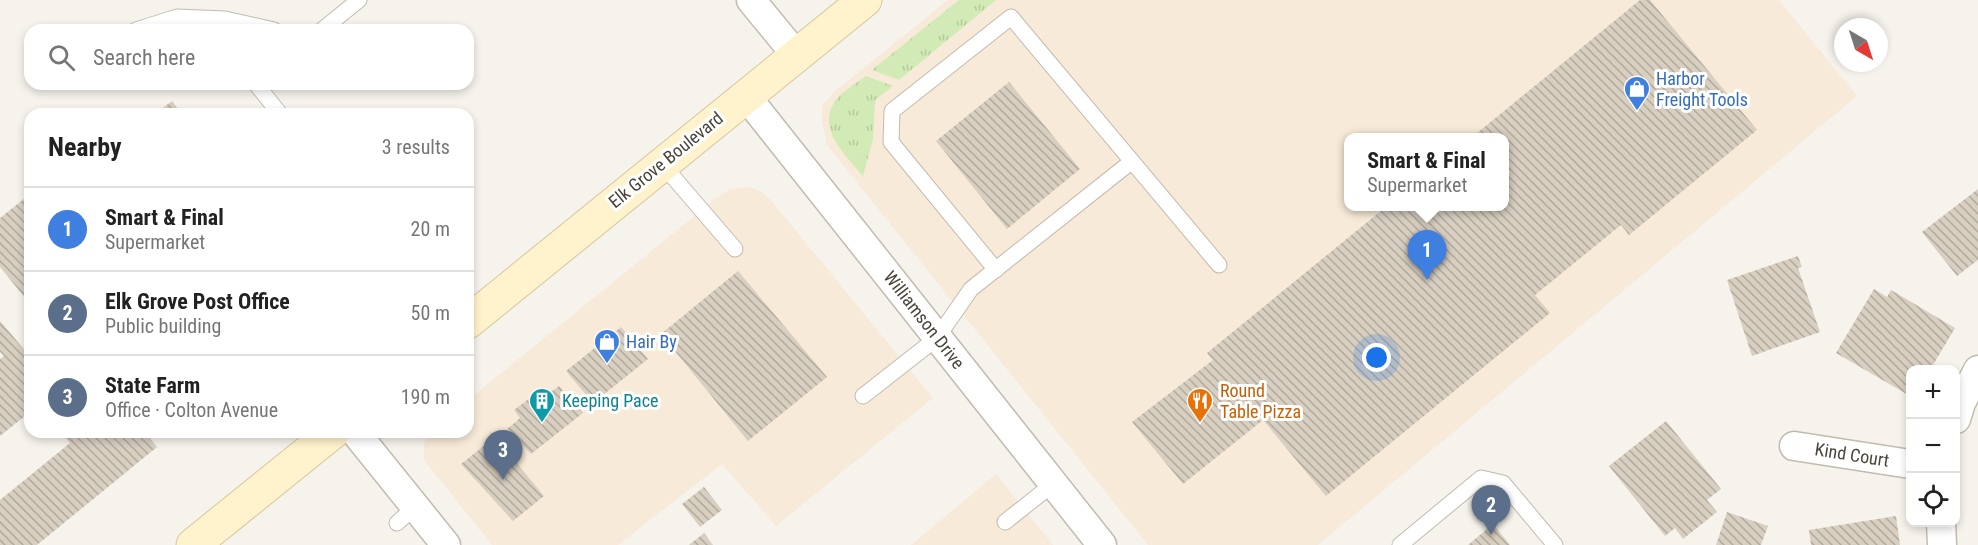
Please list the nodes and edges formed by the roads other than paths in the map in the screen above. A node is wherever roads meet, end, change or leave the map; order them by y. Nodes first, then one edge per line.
1 (359, 0) edge
2 (751, 0) edge
3 (865, 0) edge
4 (155, 24) edge
5 (209, 24) edge
6 (247, 24) edge
7 (329, 24) edge
8 (797, 56) junction
9 (261, 90) edge
10 (746, 96) junction
11 (275, 108) edge
12 (1131, 162) junction
13 (662, 164) junction
14 (735, 249) dead end
15 (1218, 265) dead end
16 (996, 270) junction
17 (474, 317) edge
18 (937, 338) junction
19 (1978, 370) edge
20 (862, 396) dead end
21 (1960, 406) edge
22 (326, 438) edge
23 (359, 438) edge
24 (1794, 446) dead end
25 (1906, 463) edge
26 (1053, 484) junction
27 (1005, 522) dead end
28 (1941, 527) edge
29 (193, 545) edge
30 (446, 545) edge
31 (1102, 545) edge
32 (1400, 545) edge
33 (1555, 545) edge
34 (1942, 545) edge

1 - 7 lane
2 - 8 street
3 - 8 main road, Elk Grove Boulevard
4 - 5 lane
5 - 6 lane
8 - 10 main road, Elk Grove Boulevard
9 - 11 lane
10 - 13 main road, Elk Grove Boulevard
10 - 18 street, Williamson Drive
12 - 15 lane
12 - 16 lane
12 - 16 lane
13 - 14 lane
13 - 17 main road, Elk Grove Boulevard
16 - 18 lane
18 - 20 lane
18 - 26 street, Williamson Drive
19 - 21 street
22 - 29 main road
23 - 30 street
24 - 25 street, Kind Court
26 - 27 lane
26 - 31 street, Williamson Drive
28 - 34 street
32 - 33 lane

